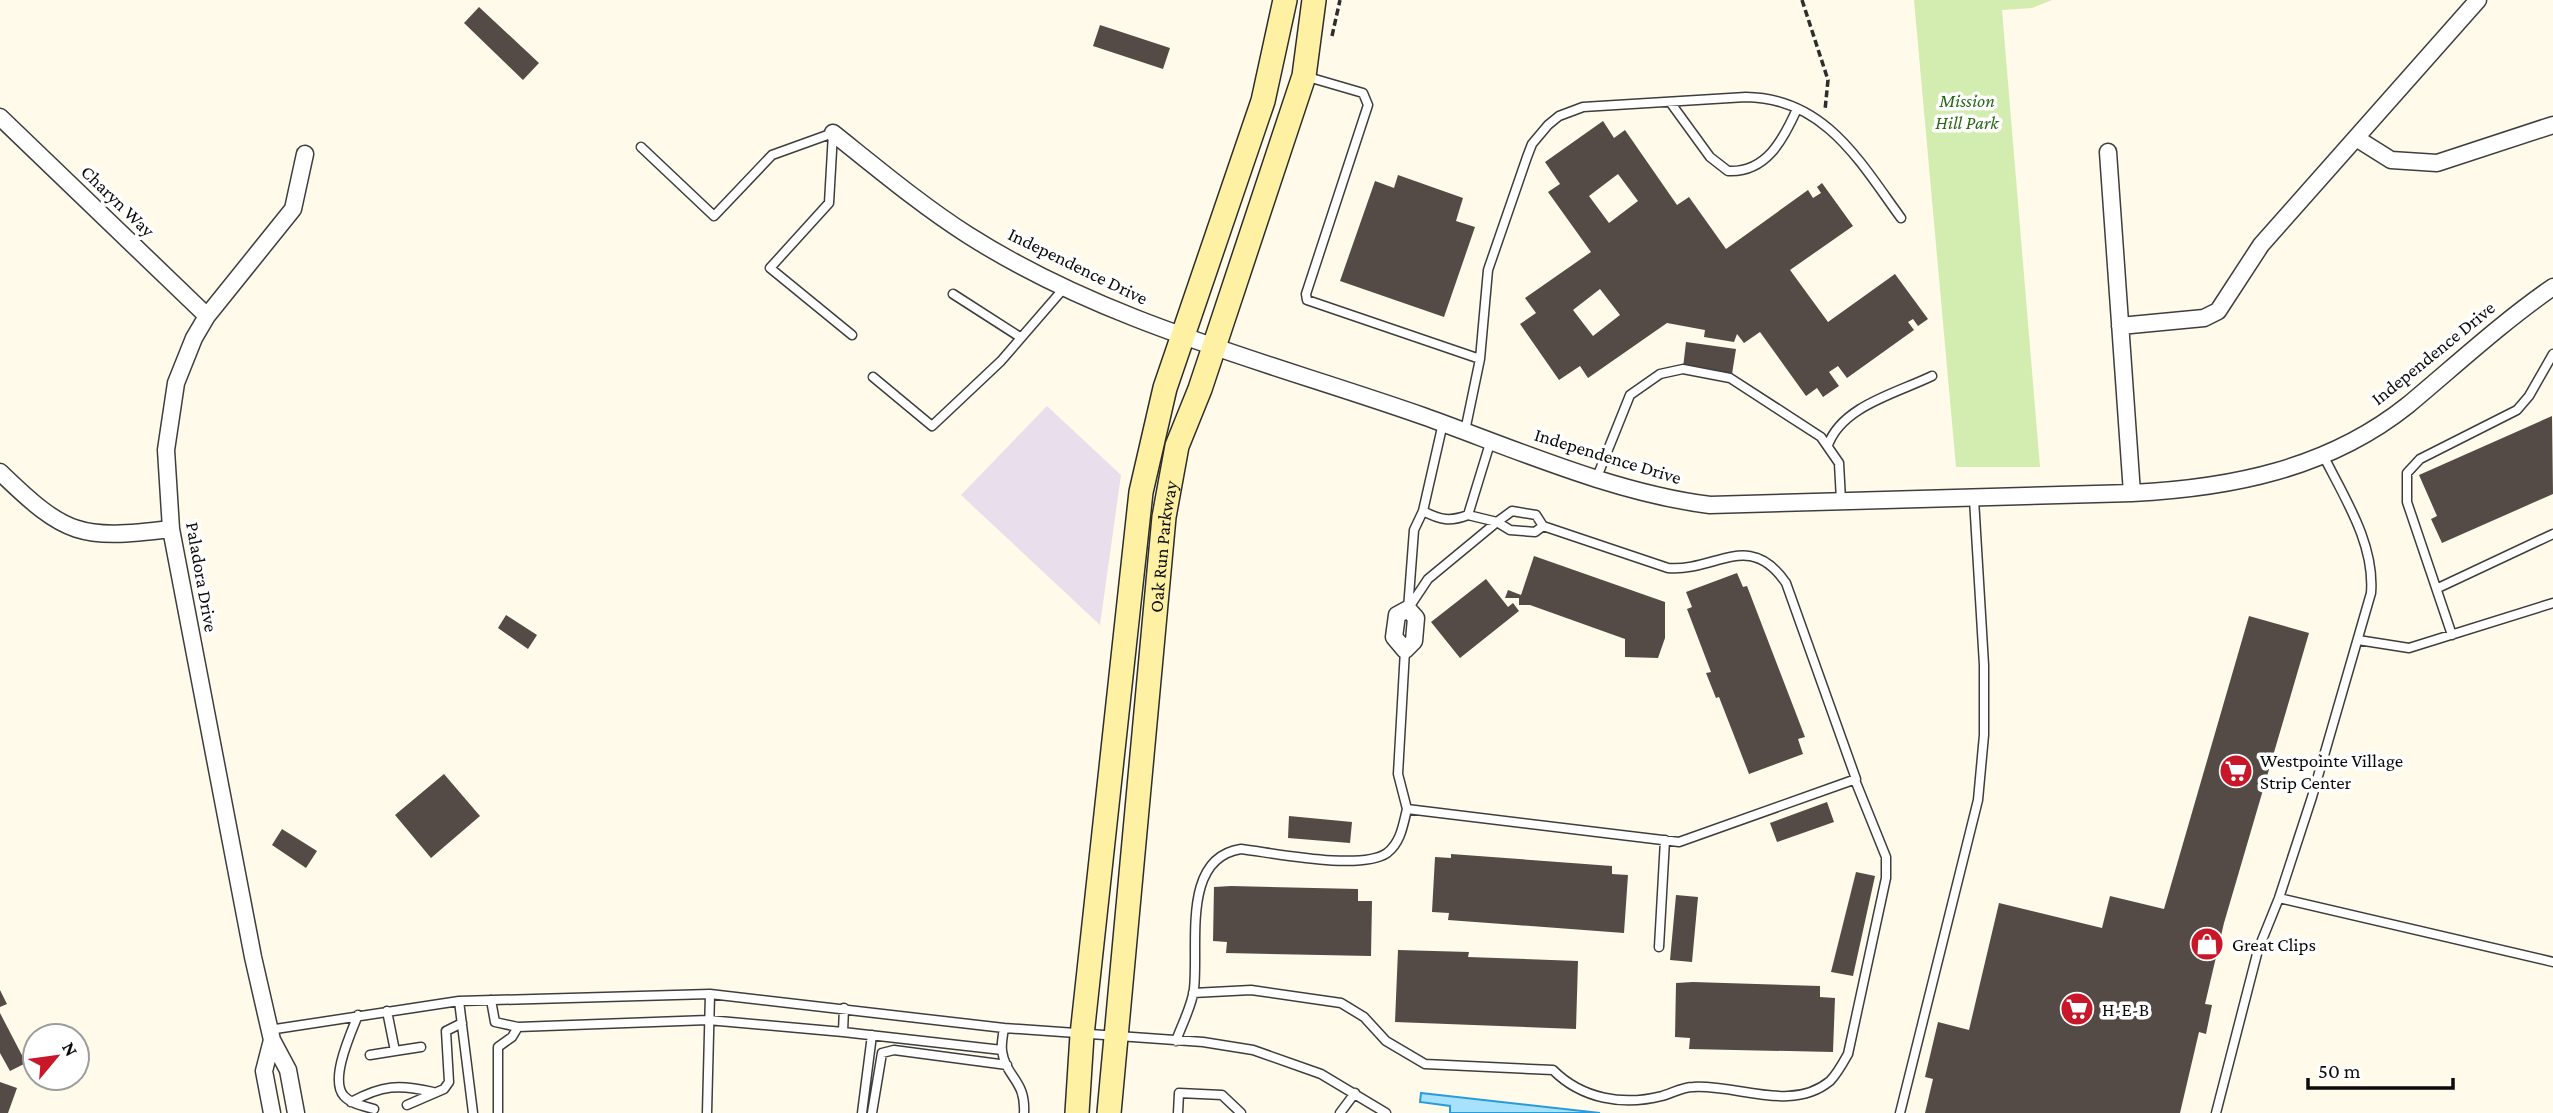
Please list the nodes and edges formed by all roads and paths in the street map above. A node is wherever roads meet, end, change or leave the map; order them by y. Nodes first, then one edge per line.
1 (1285, 0) edge
2 (1314, 0) edge
3 (1340, 0) edge
4 (1802, 0) edge
5 (2478, 0) edge
6 (1330, 47) dead end
7 (1304, 76) junction
8 (1670, 102) junction
9 (1797, 109) junction
10 (0, 117) edge
11 (1824, 123) junction
12 (2553, 125) edge
13 (833, 133) junction
14 (2356, 138) junction
15 (641, 147) dead end
16 (2108, 152) dead end
17 (305, 154) dead end
18 (1901, 218) dead end
19 (1065, 287) junction
20 (2553, 287) edge
21 (953, 294) dead end
22 (207, 316) junction
23 (2120, 326) junction
24 (852, 335) dead end
25 (1020, 337) junction
26 (1182, 338) junction
27 (1213, 348) junction
28 (2553, 354) edge
29 (1480, 359) junction
30 (1932, 376) dead end
31 (873, 377) dead end
32 (1443, 424) junction
33 (1465, 431) junction
34 (1491, 440) junction
35 (1828, 445) junction
36 (2323, 455) junction
37 (0, 472) edge
38 (1597, 477) junction
39 (2133, 493) junction
40 (1974, 499) junction
41 (1841, 500) junction
42 (1423, 511) junction
43 (1468, 515) junction
44 (1497, 522) junction
45 (1543, 526) junction
46 (171, 529) junction
47 (2553, 534) edge
48 (2438, 588) junction
49 (2553, 603) edge
50 (1408, 609) junction
51 (2452, 635) junction
52 (2358, 640) junction
53 (1405, 650) joint
54 (1855, 780) junction
55 (1407, 809) junction
56 (1665, 840) junction
57 (2279, 898) junction
58 (1659, 947) dead end
59 (2553, 962) edge
60 (1193, 993) junction
61 (710, 994) junction
62 (491, 1000) junction
63 (459, 1001) junction
64 (844, 1008) junction
65 (387, 1011) junction
66 (358, 1015) junction
67 (708, 1020) junction
68 (462, 1023) junction
69 (518, 1027) junction
70 (1004, 1028) junction
71 (843, 1032) junction
72 (271, 1035) junction
73 (872, 1035) junction
74 (1082, 1035) junction
75 (1115, 1038) junction
76 (1176, 1041) junction
77 (421, 1047) dead end
78 (1002, 1050) junction
79 (395, 1051) junction
80 (370, 1055) dead end
81 (1007, 1065) junction
82 (433, 1092) junction
83 (1355, 1093) junction
84 (351, 1102) junction
85 (407, 1105) dead end
86 (374, 1109) dead end
87 (272, 1113) edge
88 (296, 1113) edge
89 (473, 1113) edge
90 (498, 1113) edge
91 (707, 1113) edge
92 (862, 1113) edge
93 (872, 1113) edge
94 (1024, 1113) edge
95 (1077, 1113) edge
96 (1109, 1113) edge
97 (1177, 1113) edge
98 (1241, 1113) edge
99 (1340, 1113) edge
100 (1386, 1113) edge
101 (1900, 1113) edge
102 (2216, 1113) edge

1 - 26 street, Oak Run Parkway
2 - 7 street, Oak Run Parkway
3 - 6 path
4 - 11 path
5 - 14 street
7 - 27 street, Oak Run Parkway
7 - 29 lane
8 - 9 lane
8 - 9 lane
8 - 29 lane
9 - 11 lane
10 - 22 street, Charyn Way
11 - 18 lane
12 - 14 street
13 - 15 lane
13 - 19 street, Independence Drive
13 - 24 lane
14 - 23 street
16 - 23 street
17 - 22 street, Paladora Drive
19 - 25 lane
19 - 26 street, Independence Drive
20 - 36 street, Independence Drive
21 - 25 lane
22 - 46 street, Paladora Drive
23 - 39 street
25 - 31 lane
26 - 27 street, Independence Drive
26 - 74 street, Oak Run Parkway
27 - 32 street, Independence Drive
27 - 75 street, Oak Run Parkway
28 - 48 lane
29 - 33 lane
30 - 35 lane
32 - 33 street, Independence Drive
32 - 42 lane
33 - 34 street, Independence Drive
34 - 38 street, Independence Drive
34 - 43 lane
35 - 38 lane
35 - 41 lane
36 - 39 street, Independence Drive
36 - 52 lane
37 - 46 street
38 - 41 street, Independence Drive
39 - 40 street, Independence Drive
40 - 41 street, Independence Drive
40 - 101 lane
42 - 43 lane
42 - 50 lane
43 - 44 lane
44 - 45 lane
44 - 45 lane
44 - 50 lane
45 - 54 lane
46 - 72 street, Paladora Drive
47 - 48 lane
48 - 51 lane
49 - 51 lane
50 - 53 street
51 - 52 lane
52 - 57 lane
53 - 55 lane
54 - 56 lane
54 - 60 lane
55 - 56 lane
55 - 60 lane
56 - 58 lane
57 - 59 lane
57 - 102 lane
60 - 76 lane
61 - 62 lane
61 - 64 lane
61 - 67 lane
62 - 63 lane
62 - 69 lane
63 - 65 lane
63 - 68 lane
64 - 70 lane
64 - 71 lane
65 - 66 lane
65 - 79 lane
66 - 72 lane
66 - 84 lane
67 - 69 lane
67 - 71 lane
67 - 91 lane
68 - 82 lane
68 - 89 lane
69 - 90 lane
70 - 74 lane
70 - 78 lane
71 - 73 lane
72 - 87 street, Paladora Drive
72 - 88 street, Paladora Drive
73 - 78 lane
73 - 92 lane
74 - 75 lane
74 - 95 street, Oak Run Parkway
75 - 76 lane
75 - 96 street, Oak Run Parkway
76 - 83 lane
77 - 79 lane
78 - 81 lane
79 - 80 lane
81 - 93 lane
81 - 94 lane
82 - 84 lane
82 - 85 lane
83 - 99 lane
83 - 100 lane
84 - 86 lane
97 - 98 lane

